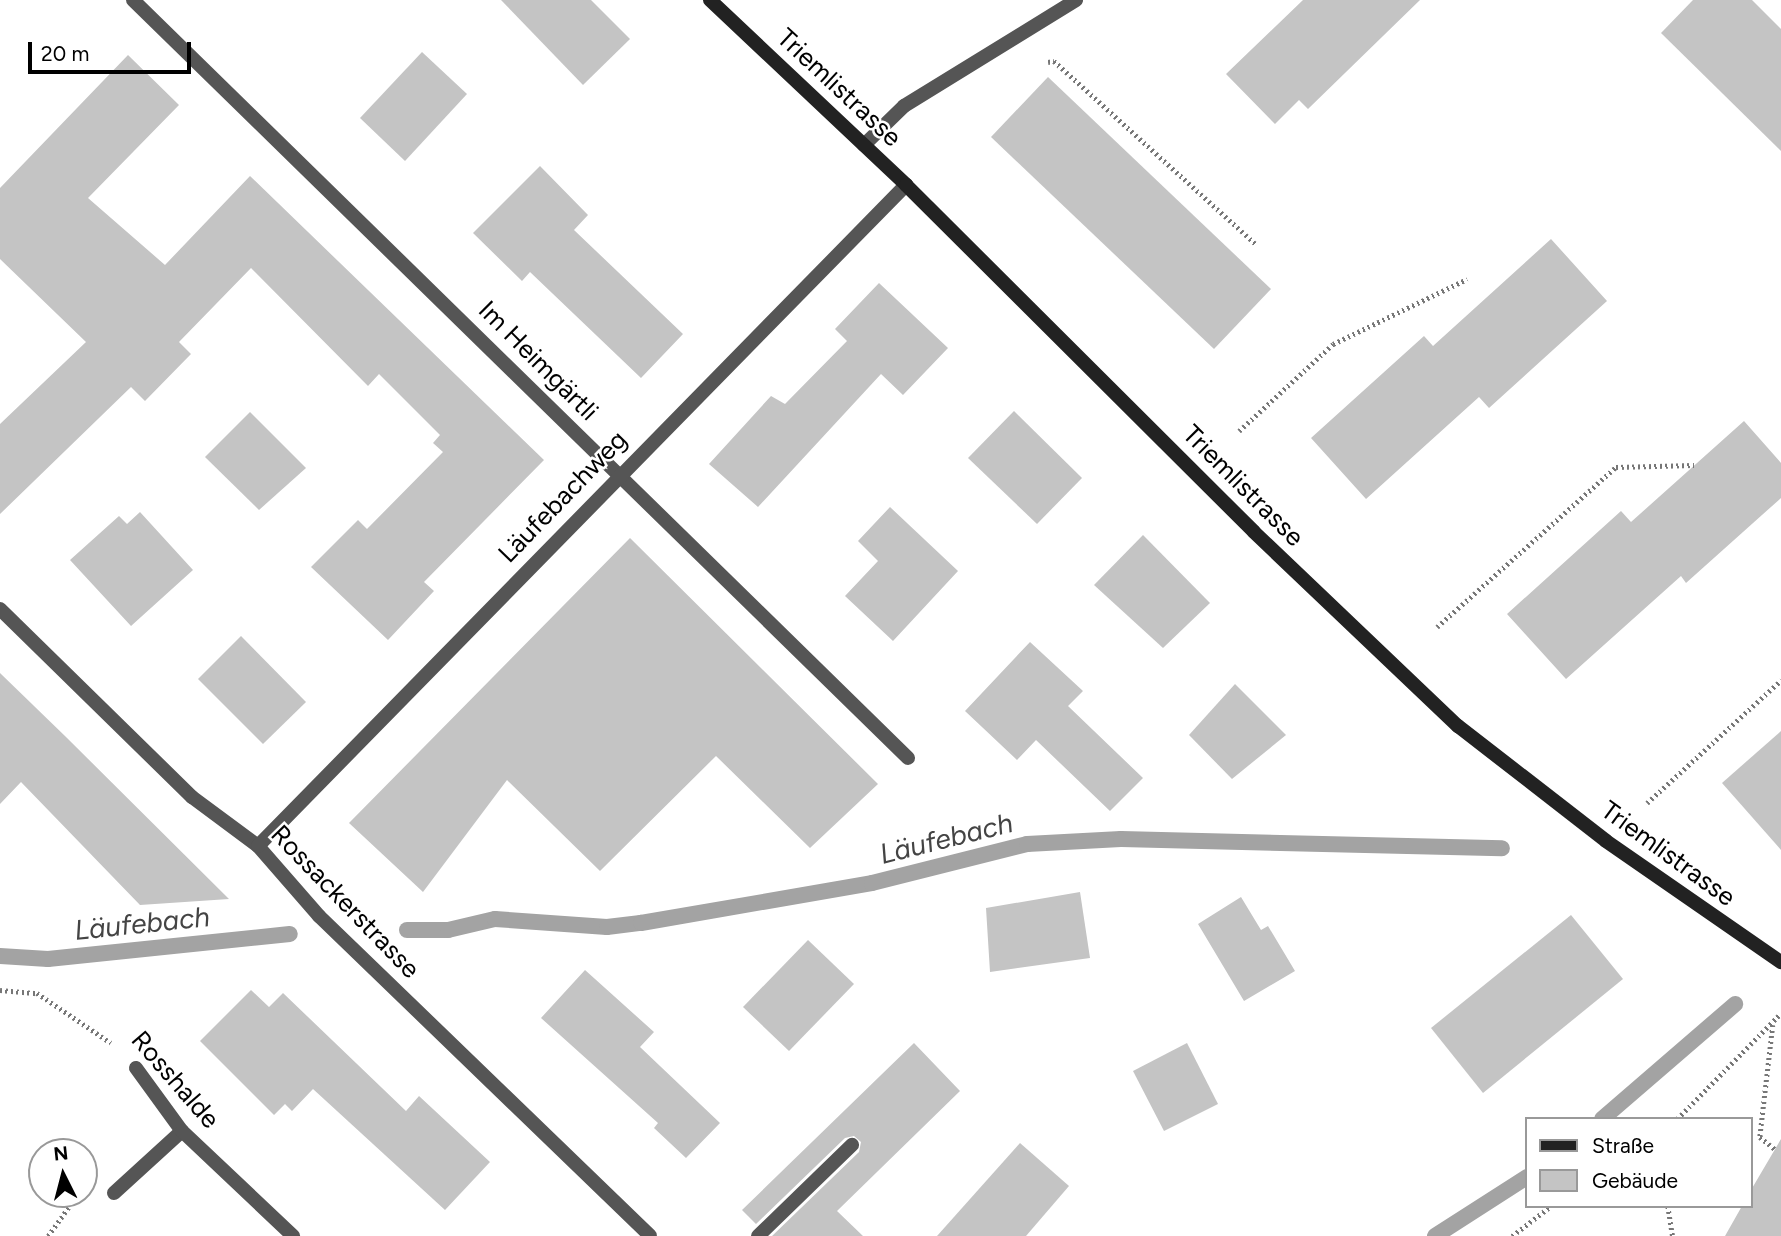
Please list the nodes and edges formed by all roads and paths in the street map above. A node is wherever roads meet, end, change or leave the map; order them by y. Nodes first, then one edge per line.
1 (133, 0) edge
2 (709, 0) edge
3 (1076, 0) edge
4 (998, 48) junction
5 (864, 145) junction
6 (906, 185) junction
7 (1257, 245) dead end
8 (1467, 279) dead end
9 (1239, 431) dead end
10 (1694, 465) dead end
11 (618, 475) junction
12 (0, 609) edge
13 (1437, 627) dead end
14 (1781, 680) edge
15 (908, 758) dead end
16 (1647, 803) dead end
17 (258, 846) junction
18 (1781, 962) edge
19 (0, 990) edge
20 (1781, 1013) edge
21 (1773, 1024) junction
22 (136, 1068) joint
23 (1680, 1117) edge
24 (182, 1131) junction
25 (852, 1145) dead end
26 (1775, 1149) dead end
27 (114, 1193) dead end
28 (68, 1208) edge
29 (1548, 1208) edge
30 (1668, 1208) edge
31 (48, 1236) edge
32 (293, 1236) edge
33 (650, 1236) edge
34 (758, 1236) edge
35 (1511, 1236) edge
36 (1673, 1236) edge

1 - 11 street, Im Heimgärtli
2 - 5 street, Triemlistrasse
3 - 4 street
4 - 5 street
4 - 7 path
5 - 6 street, Triemlistrasse
6 - 11 street, Läufebachweg
6 - 18 street, Triemlistrasse
8 - 9 path
10 - 13 path
11 - 15 street, Im Heimgärtli
11 - 17 street, Läufebachweg
12 - 17 street, Rossackerstrasse
14 - 16 path
17 - 33 street, Rossackerstrasse
19 - 22 path, Rosshalde
20 - 21 path
21 - 23 path
21 - 26 path
22 - 24 street, Rosshalde
24 - 27 street
24 - 32 street, Rosshalde
25 - 34 street
28 - 31 path
29 - 35 path
30 - 36 path

